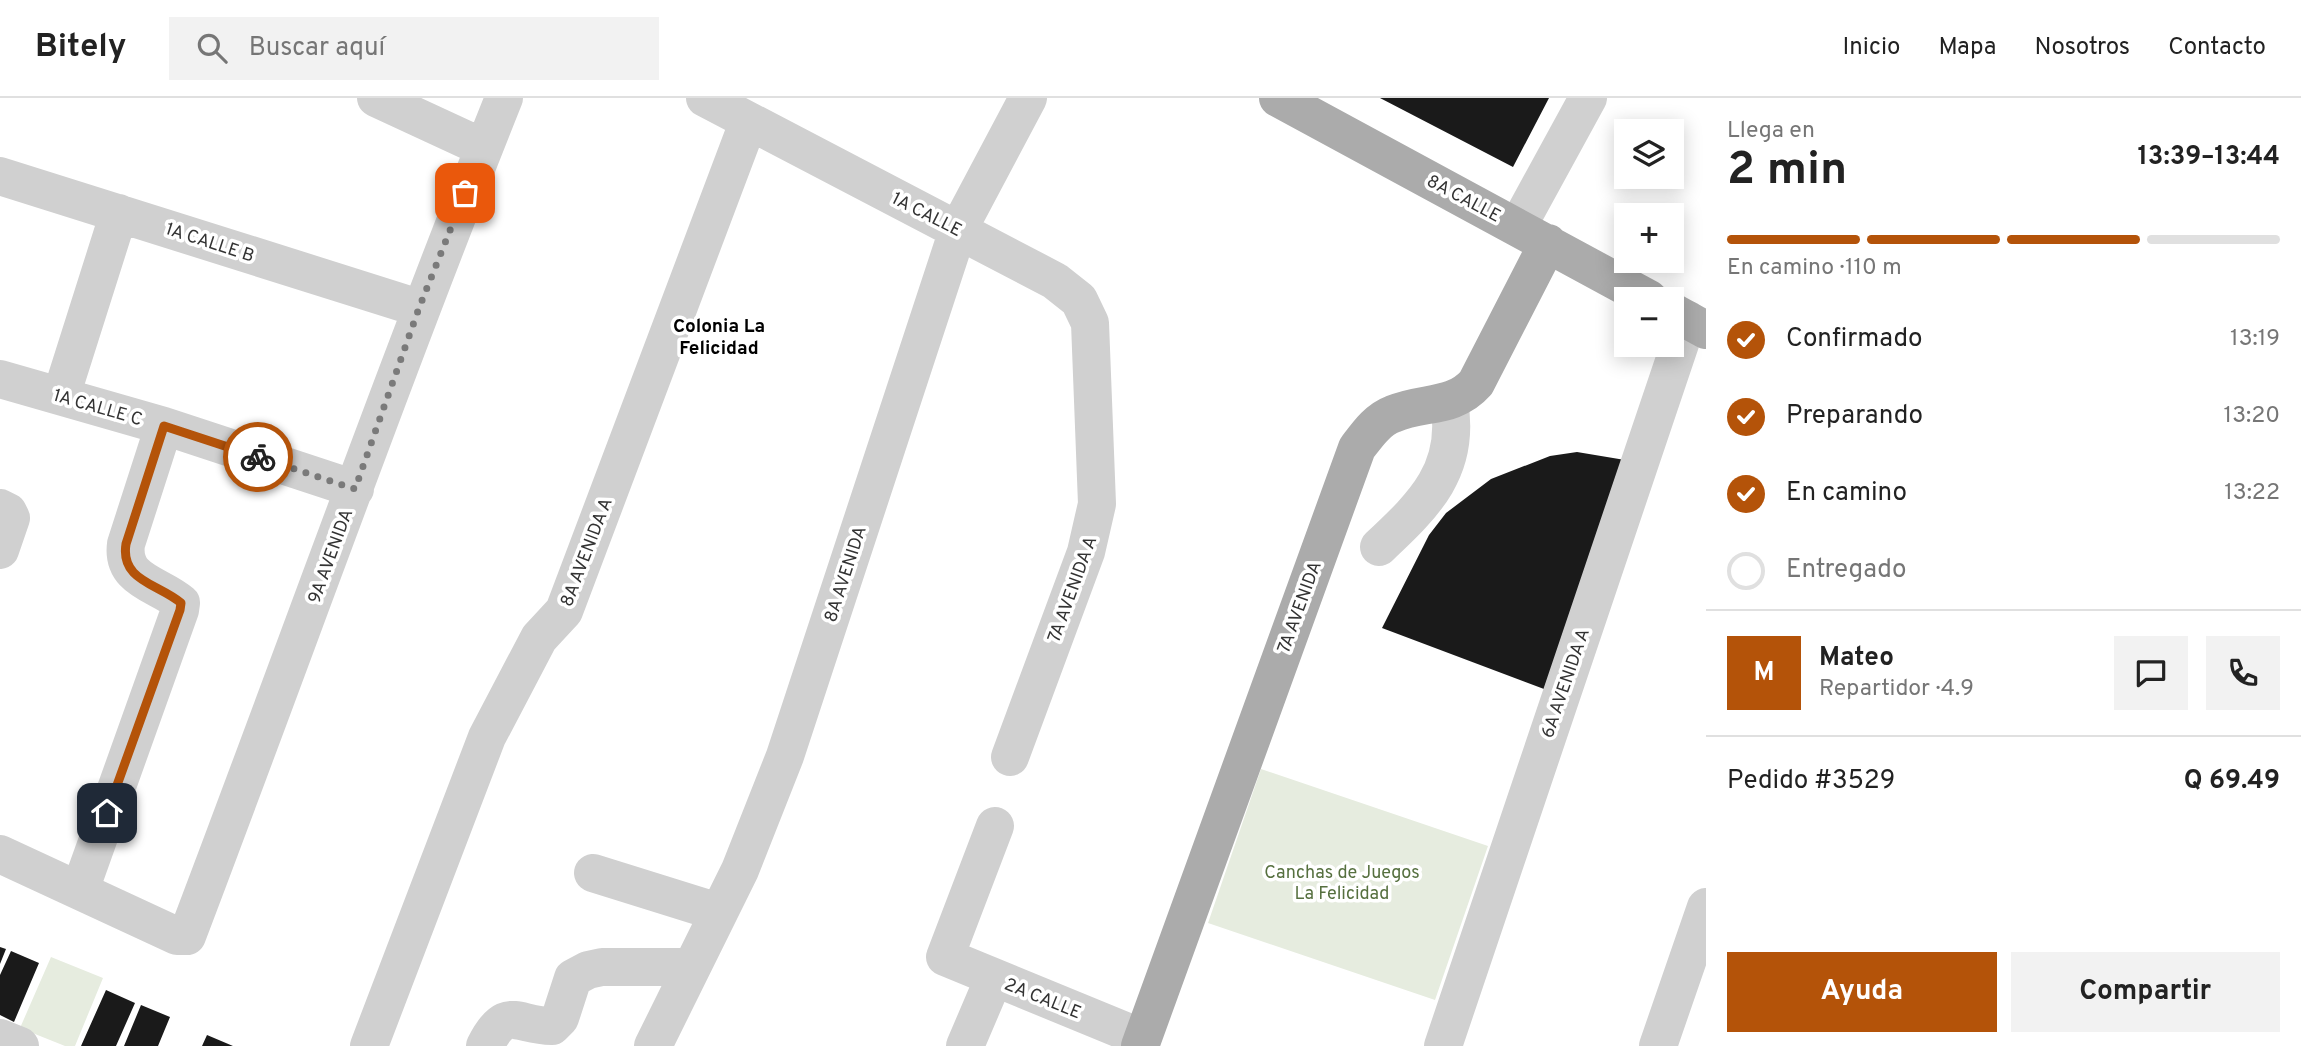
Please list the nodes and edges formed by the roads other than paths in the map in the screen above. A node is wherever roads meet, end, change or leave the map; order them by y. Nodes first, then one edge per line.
1 (376, 98) edge
2 (504, 98) edge
3 (705, 98) edge
4 (1028, 98) edge
5 (1278, 98) edge
6 (1588, 98) edge
7 (748, 123) junction
8 (484, 148) junction
9 (0, 176) edge
10 (119, 213) junction
11 (958, 230) junction
12 (1533, 235) junction
13 (1627, 287) edge
14 (419, 308) junction
15 (1688, 320) edge
16 (1094, 372) joint
17 (0, 379) edge
18 (61, 396) junction
19 (1449, 402) junction
20 (164, 426) junction
21 (355, 489) junction
22 (1379, 547) dead end
23 (1010, 757) dead end
24 (995, 826) dead end
25 (0, 854) edge
26 (593, 873) dead end
27 (80, 890) junction
28 (1706, 907) edge
29 (718, 912) junction
30 (691, 967) junction
31 (994, 978) junction
32 (0, 1038) edge
33 (1141, 1042) edge
34 (20, 1046) edge
35 (369, 1046) edge
36 (485, 1046) edge
37 (653, 1046) edge
38 (965, 1046) edge
39 (1443, 1046) edge
40 (1658, 1046) edge

1 - 8 street
2 - 8 street, 9A AVENIDA
3 - 7 street, 1A CALLE
4 - 11 street, 8A AVENIDA
5 - 12 main road, 8A CALLE
6 - 12 street, 7A AVENIDA
7 - 11 street, 1A CALLE
7 - 35 street, 8A AVENIDA A
8 - 14 street, 9A AVENIDA
9 - 10 street, 1A CALLE B
10 - 14 street, 1A CALLE B
10 - 18 street
11 - 16 street, 1A CALLE
11 - 29 street, 8A AVENIDA
12 - 13 main road, 8A CALLE
12 - 19 main road, 7A AVENIDA
14 - 21 street, 9A AVENIDA
15 - 39 street, 6A AVENIDA A
16 - 23 street, 7A AVENIDA A
17 - 18 street, 1A CALLE C
18 - 20 street, 1A CALLE C
19 - 22 street
19 - 33 main road, 7A AVENIDA
20 - 21 street, 1A CALLE C
20 - 27 street
21 - 27 street, 9A AVENIDA
24 - 31 street, 2A CALLE
25 - 27 street
26 - 29 street
28 - 40 street
29 - 30 street, 8A AVENIDA
30 - 36 street
30 - 37 street, 8A AVENIDA
31 - 33 street, 2A CALLE
31 - 38 street
32 - 34 street

